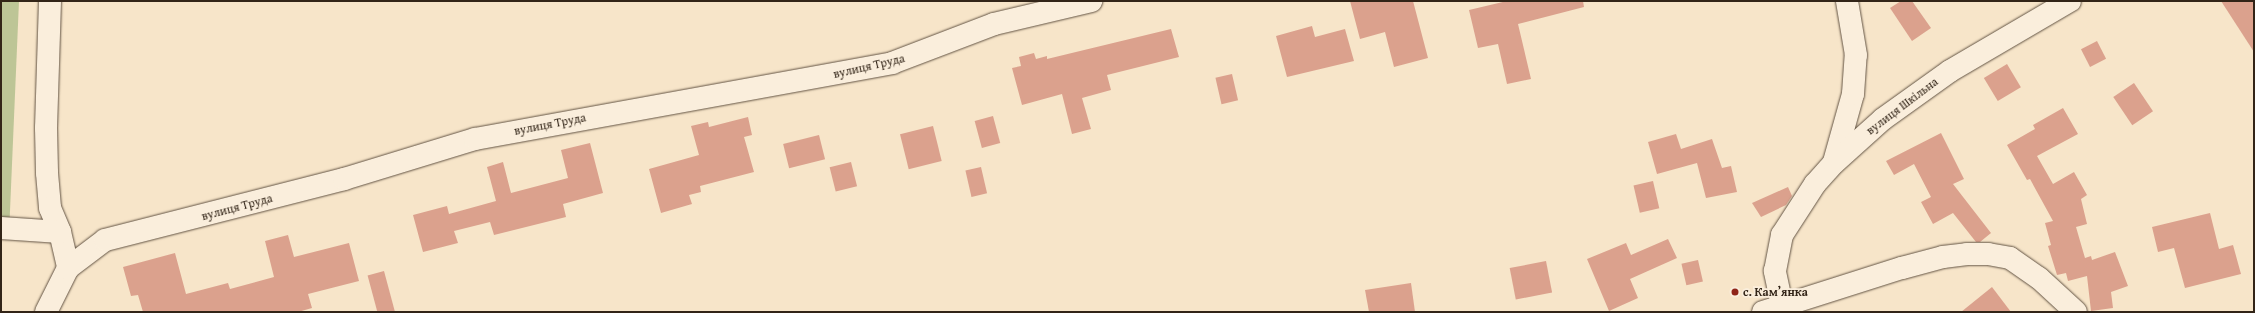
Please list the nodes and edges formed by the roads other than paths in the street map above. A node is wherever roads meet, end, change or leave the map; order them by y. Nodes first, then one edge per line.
1 (50, 1) edge
2 (1090, 1) edge
3 (1847, 1) edge
4 (2070, 1) edge
5 (1834, 163) junction
6 (1, 228) edge
7 (60, 232) junction
8 (68, 268) junction
9 (1772, 309) edge
10 (46, 312) edge
11 (2076, 312) edge

1 - 7 street
2 - 8 street, вулиця Труда
3 - 5 street
4 - 5 street, вулиця Шкільна
5 - 9 street, вулиця Шкільна
6 - 7 street
7 - 8 street
8 - 10 street, вулиця Труда
9 - 11 street

